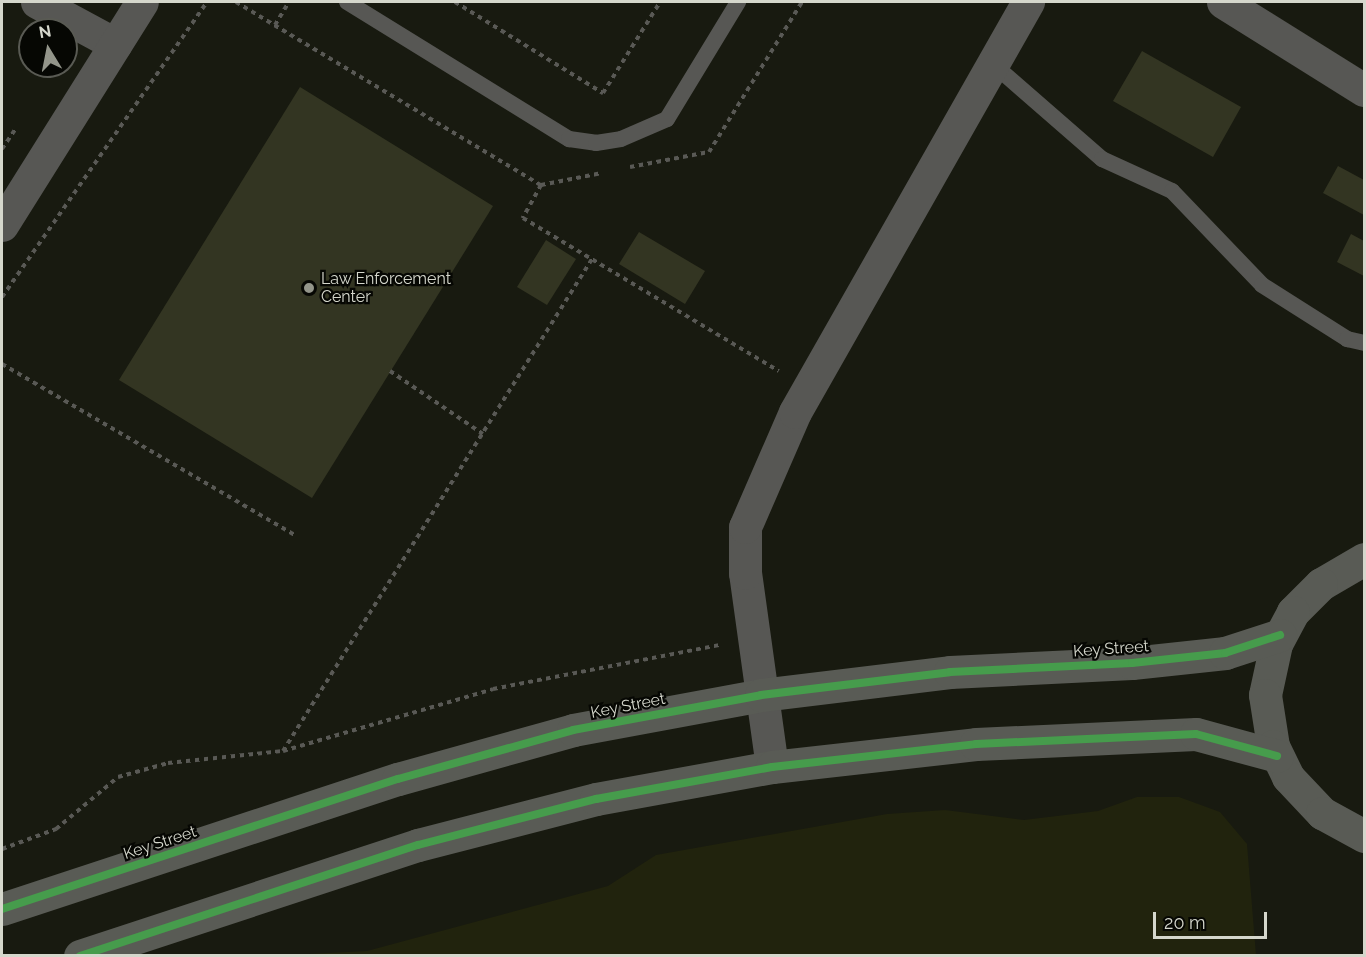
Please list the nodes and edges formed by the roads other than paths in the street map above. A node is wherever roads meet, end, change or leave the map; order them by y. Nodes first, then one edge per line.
1 (37, 2) edge
2 (142, 2) edge
3 (347, 2) edge
4 (738, 2) edge
5 (1028, 2) edge
6 (1223, 2) edge
7 (115, 44) junction
8 (993, 64) junction
9 (1365, 90) edge
10 (2, 225) edge
11 (1365, 343) edge
12 (1365, 559) edge
13 (1280, 634) junction
14 (761, 695) junction
15 (1277, 756) junction
16 (772, 767) junction
17 (1365, 836) edge
18 (2, 909) edge
19 (80, 956) edge

1 - 7 street
2 - 7 street
3 - 4 lane
5 - 8 street
6 - 9 street
7 - 10 street
8 - 11 lane
8 - 14 street
12 - 13 main road
13 - 14 main road, Key Street
13 - 15 main road
14 - 16 street
14 - 18 main road, Key Street
15 - 16 main road
15 - 17 main road
16 - 19 main road

